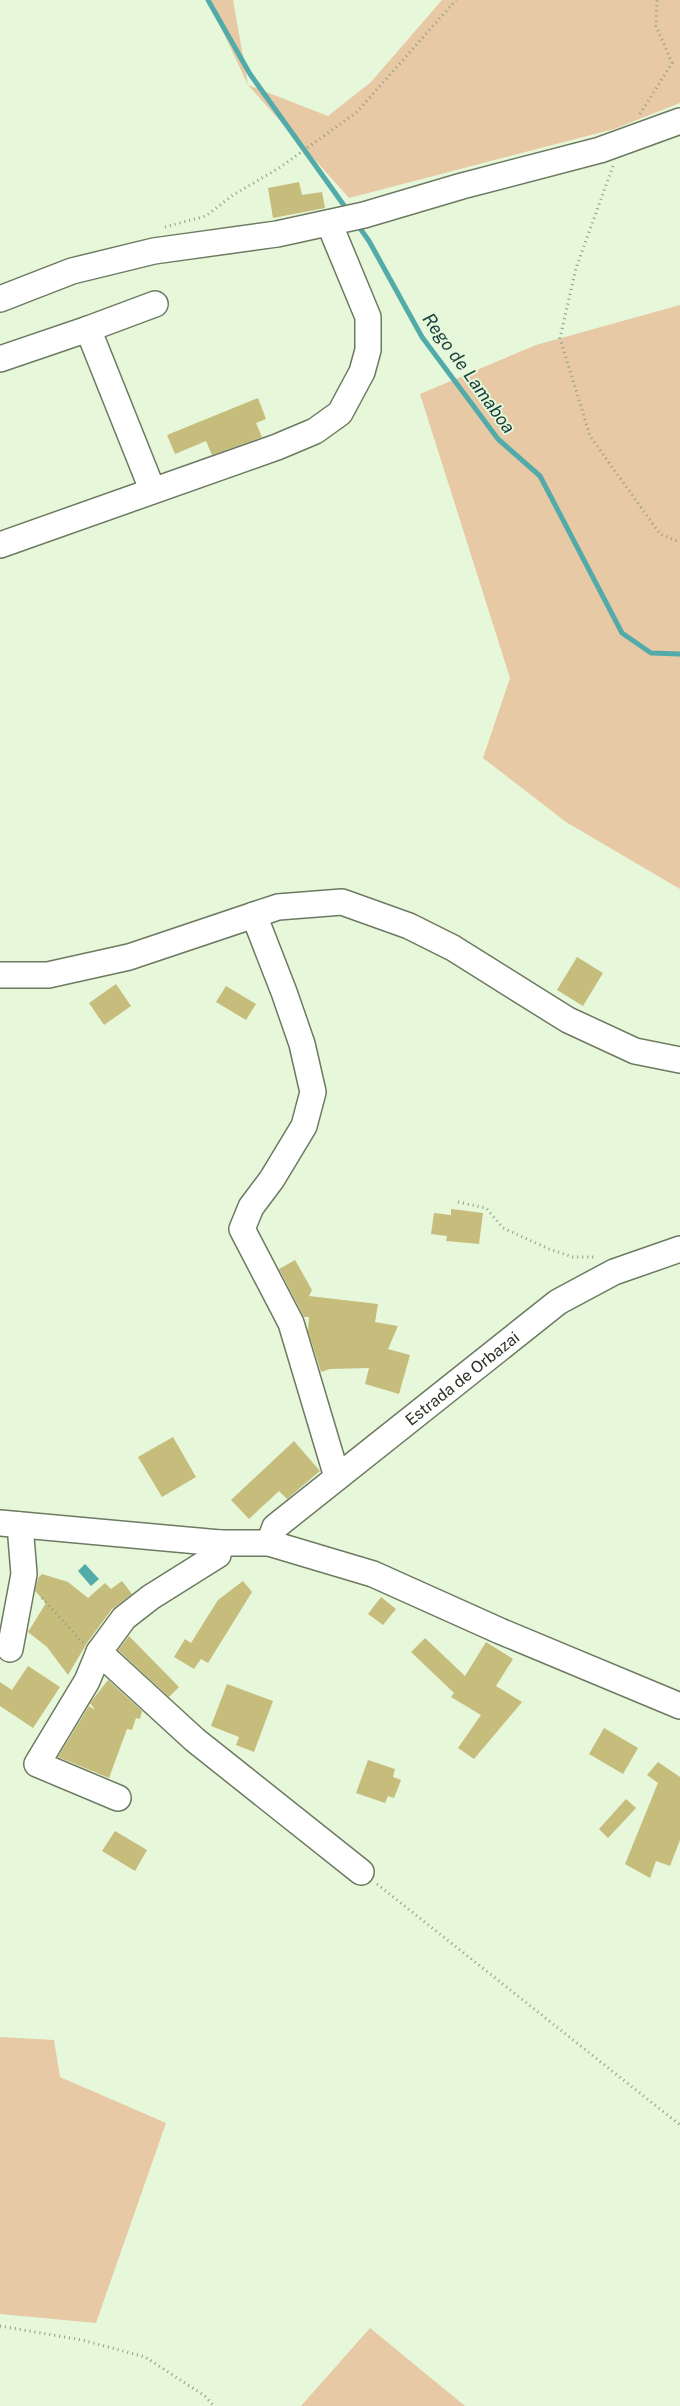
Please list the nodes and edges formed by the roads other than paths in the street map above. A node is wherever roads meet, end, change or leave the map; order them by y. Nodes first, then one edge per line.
1 (680, 121) edge
2 (329, 223) junction
3 (0, 299) edge
4 (155, 304) dead end
5 (88, 329) junction
6 (0, 359) edge
7 (152, 490) junction
8 (0, 545) edge
9 (254, 915) junction
10 (0, 975) edge
11 (680, 1060) edge
12 (680, 1249) edge
13 (337, 1477) junction
14 (10, 1524) edge
15 (220, 1543) junction
16 (278, 1546) junction
17 (10, 1649) dead end
18 (98, 1655) junction
19 (680, 1706) edge
20 (118, 1798) dead end
21 (361, 1872) road end

1 - 2 street
2 - 3 street
2 - 7 street
4 - 5 street
5 - 6 street
5 - 7 street
7 - 8 street
9 - 10 street
9 - 11 street
9 - 13 street
12 - 13 street, Estrada de Orbazai
13 - 16 street, Estrada de Orbazai
14 - 15 street
14 - 17 street
15 - 16 street
15 - 18 street
16 - 19 street
18 - 20 street
18 - 21 street

